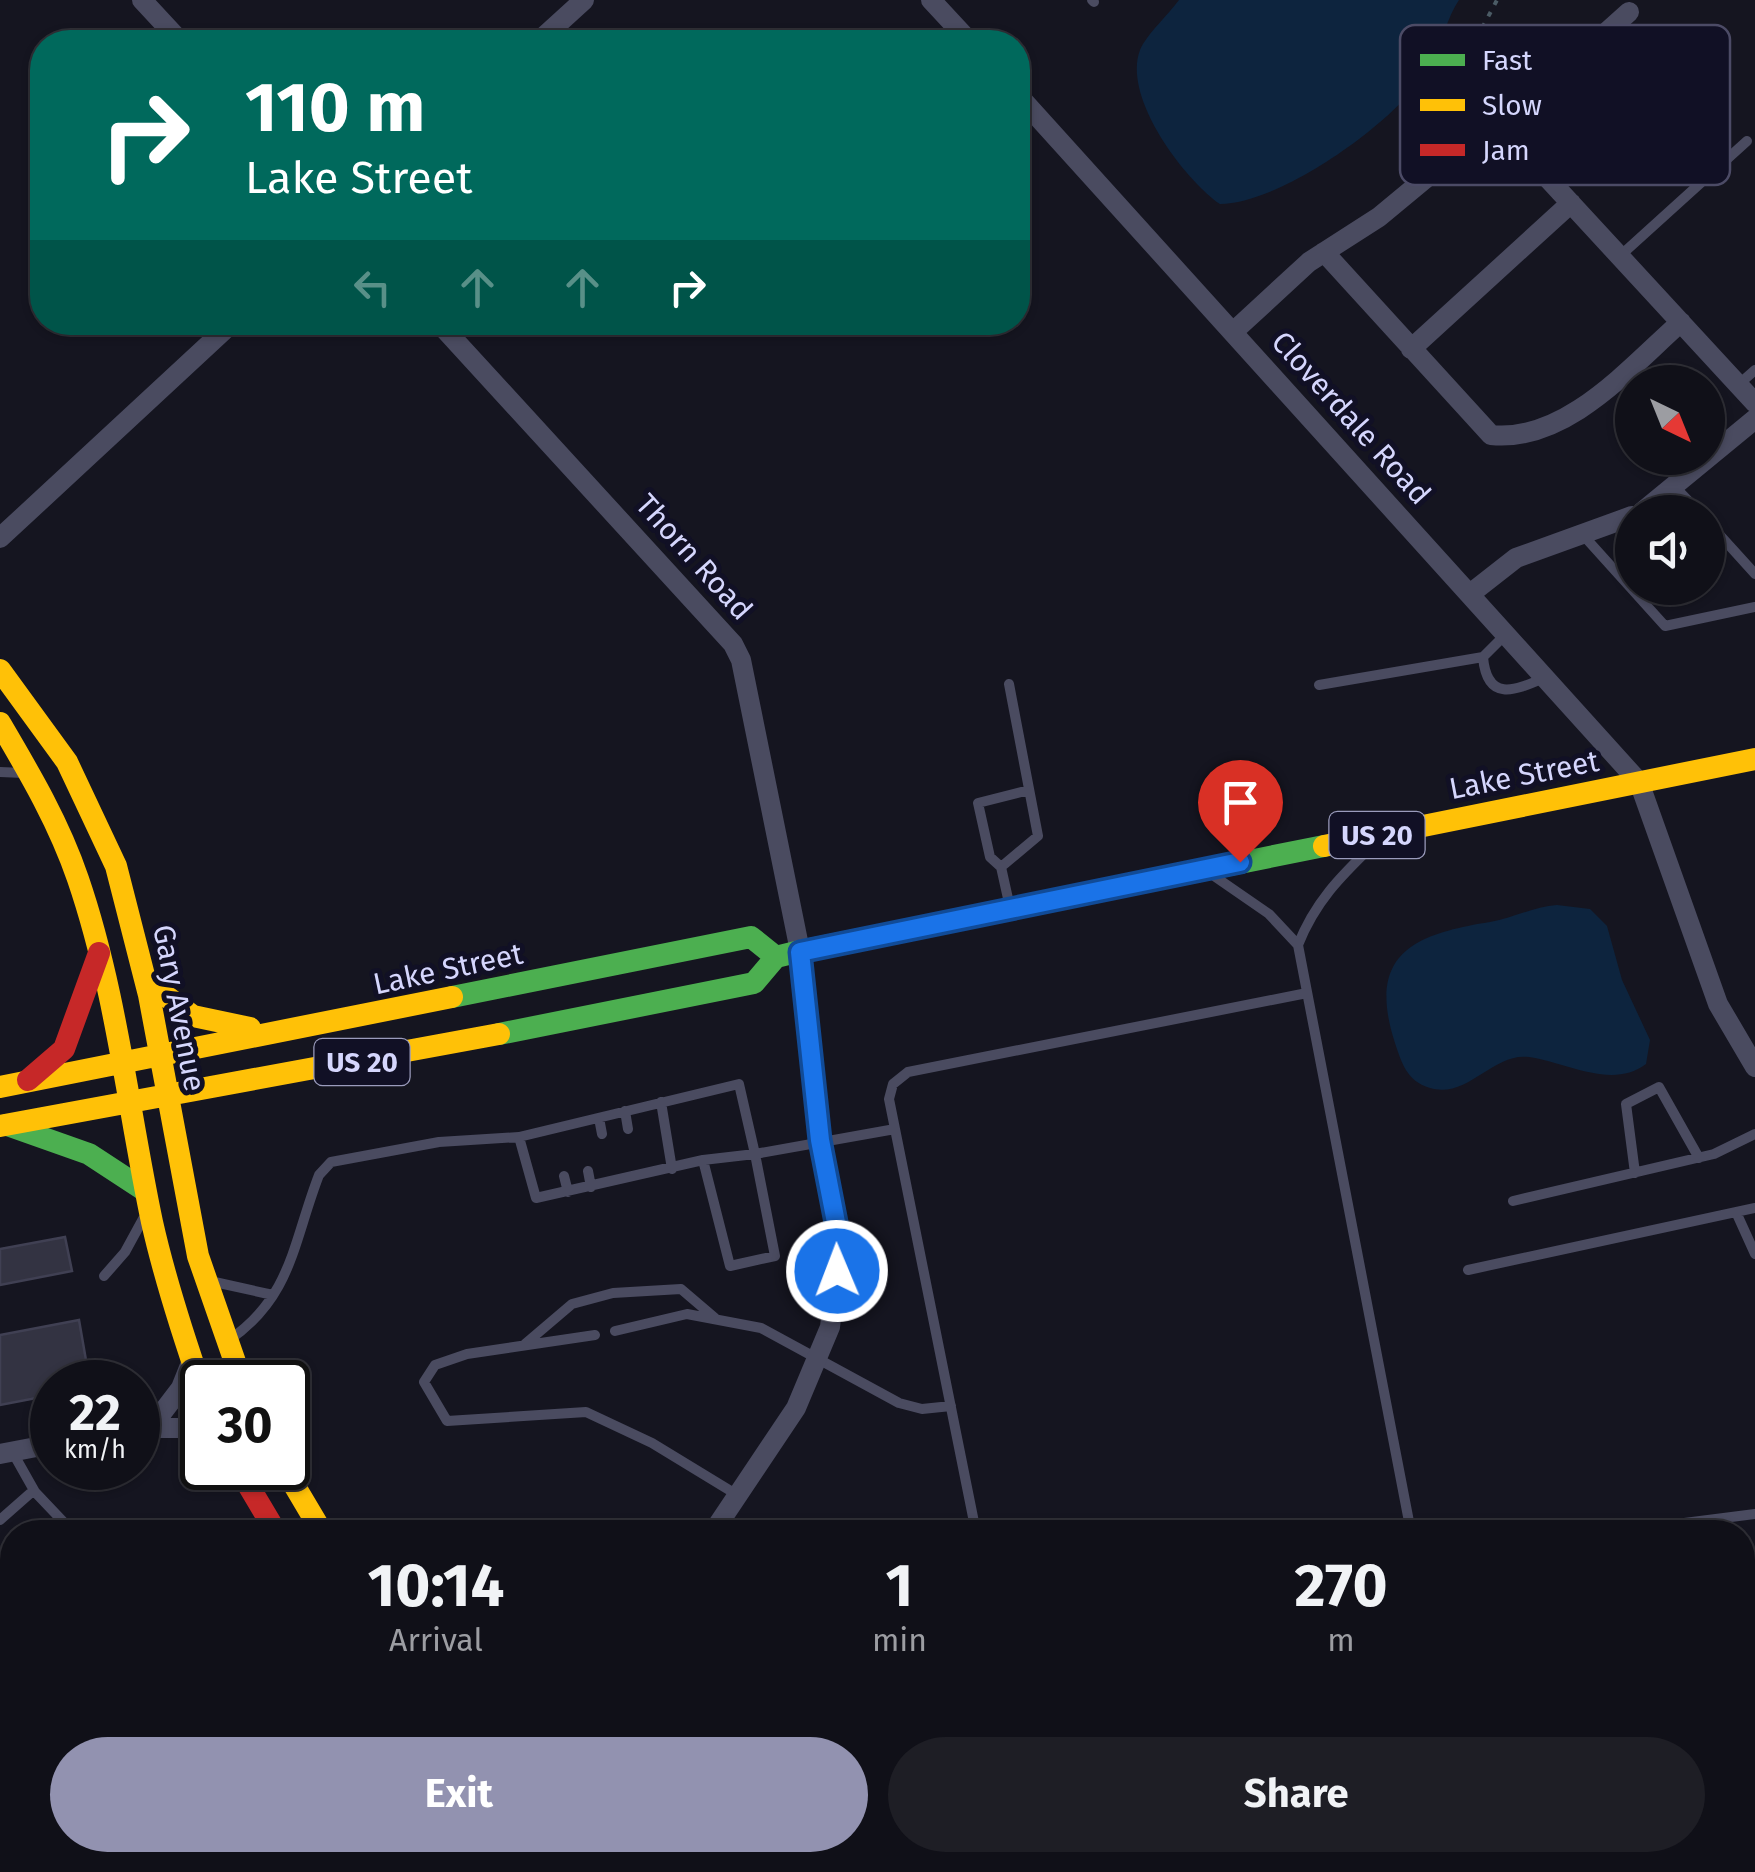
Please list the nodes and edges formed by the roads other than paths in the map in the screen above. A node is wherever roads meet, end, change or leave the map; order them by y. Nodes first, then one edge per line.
1 (142, 0) edge
2 (584, 0) edge
3 (931, 0) edge
4 (1629, 12) dead end
5 (1614, 25) edge
6 (170, 30) edge
7 (551, 30) edge
8 (959, 30) edge
9 (1030, 108) edge
10 (1747, 141) dead end
11 (1730, 156) edge
12 (1418, 185) edge
13 (1554, 185) edge
14 (1698, 185) edge
15 (1570, 203) junction
16 (1324, 252) junction
17 (1620, 256) junction
18 (1680, 322) junction
19 (1233, 332) junction
20 (219, 335) edge
21 (450, 335) edge
22 (1411, 349) junction
23 (1755, 370) edge
24 (1738, 385) junction
25 (1755, 403) edge
26 (1755, 420) edge
27 (1676, 487) junction
28 (1665, 495) edge
29 (1683, 495) edge
30 (1615, 522) edge
31 (1582, 534) junction
32 (0, 538) edge
33 (1725, 541) edge
34 (1755, 574) edge
35 (1470, 594) junction
36 (1755, 607) edge
37 (1506, 634) junction
38 (1483, 657) junction
39 (0, 670) edge
40 (1545, 678) junction
41 (1009, 684) dead end
42 (1319, 685) dead end
43 (0, 723) edge
44 (1755, 759) edge
45 (0, 772) edge
46 (33, 774) junction
47 (1639, 782) junction
48 (1029, 790) junction
49 (1386, 833) junction
50 (1002, 867) junction
51 (1204, 870) junction
52 (1011, 909) junction
53 (1298, 944) junction
54 (800, 952) junction
55 (99, 953) junction
56 (776, 958) junction
57 (146, 982) junction
58 (1307, 993) junction
59 (299, 1030) junction
60 (159, 1056) junction
61 (124, 1062) junction
62 (1755, 1067) edge
63 (27, 1081) junction
64 (0, 1086) edge
65 (166, 1098) junction
66 (130, 1102) junction
67 (661, 1102) junction
68 (625, 1111) junction
69 (599, 1118) junction
70 (578, 1123) junction
71 (3, 1126) edge
72 (552, 1129) junction
73 (628, 1129) dead end
74 (895, 1129) junction
75 (602, 1134) dead end
76 (1755, 1134) edge
77 (519, 1137) junction
78 (581, 1139) dead end
79 (820, 1140) junction
80 (556, 1144) dead end
81 (754, 1154) junction
82 (1699, 1158) junction
83 (702, 1160) junction
84 (636, 1163) dead end
85 (610, 1168) dead end
86 (672, 1169) junction
87 (588, 1171) dead end
88 (1635, 1173) junction
89 (564, 1176) dead end
90 (638, 1176) junction
91 (613, 1182) junction
92 (591, 1186) junction
93 (568, 1192) junction
94 (146, 1200) junction
95 (1513, 1201) dead end
96 (1755, 1208) edge
97 (1736, 1212) junction
98 (1755, 1254) edge
99 (1468, 1270) dead end
100 (104, 1276) dead end
101 (202, 1280) junction
102 (272, 1295) junction
103 (718, 1320) junction
104 (616, 1331) dead end
105 (595, 1335) dead end
106 (226, 1342) junction
107 (524, 1345) junction
108 (817, 1358) junction
109 (190, 1360) edge
110 (233, 1360) edge
111 (180, 1389) edge
112 (951, 1406) junction
113 (160, 1410) edge
114 (6, 1453) edge
115 (30, 1485) edge
116 (34, 1490) joint
117 (251, 1490) edge
118 (297, 1490) edge
119 (740, 1496) junction
120 (1755, 1514) edge
121 (0, 1520) edge
122 (62, 1520) edge
123 (269, 1520) edge
124 (315, 1520) edge
125 (723, 1520) edge
126 (974, 1520) edge
127 (1408, 1520) edge
128 (1714, 1520) edge

1 - 6 street
2 - 7 street
3 - 8 street
4 - 5 street
9 - 19 street, Cloverdale Road
10 - 11 lane
12 - 16 street
13 - 15 street
14 - 17 lane
15 - 17 street
15 - 22 street
16 - 19 street
16 - 22 street
17 - 18 street
18 - 22 street
18 - 24 street
19 - 35 street, Cloverdale Road
20 - 32 street
21 - 54 street, Thorn Road
23 - 24 lane
24 - 25 street
26 - 27 street
27 - 28 street
27 - 29 lane
30 - 31 street
31 - 35 street
31 - 36 lane
33 - 34 lane
35 - 37 street, Cloverdale Road
37 - 38 lane
37 - 40 street, Cloverdale Road
38 - 40 lane
38 - 42 lane
39 - 57 main road, Gary Avenue
40 - 47 street, Cloverdale Road
41 - 48 lane
43 - 46 main road
44 - 47 main road, Lake Street / US 20
45 - 46 lane
46 - 55 main road
47 - 49 main road, Lake Street / US 20
47 - 62 street
48 - 50 lane
48 - 50 lane
49 - 51 main road, Lake Street / US 20
49 - 53 lane
50 - 52 lane
51 - 52 main road, Lake Street / US 20
51 - 53 lane
52 - 54 main road, Lake Street / US 20
53 - 58 lane
54 - 56 main road, Lake Street / US 20
54 - 79 street, Thorn Road
55 - 61 main road
55 - 63 main road
56 - 59 main road, Lake Street / US 20
56 - 65 main road, Lake Street / US 20
57 - 59 main road
57 - 60 main road, Gary Avenue
58 - 74 lane
58 - 127 lane
59 - 60 main road, Lake Street / US 20
60 - 61 main road, Lake Street / US 20
60 - 65 main road, Gary Avenue
61 - 63 main road, US 20
61 - 66 main road
63 - 64 main road, US 20
65 - 66 main road, Lake Street / US 20
65 - 101 main road, Gary Avenue
66 - 71 main road, US 20
66 - 94 main road
67 - 68 lane
67 - 81 lane
67 - 86 lane
68 - 69 lane
68 - 73 lane
69 - 70 lane
69 - 75 lane
70 - 72 lane
70 - 78 lane
71 - 94 main road
72 - 77 lane
72 - 80 lane
74 - 79 lane
74 - 112 lane
76 - 82 lane
77 - 93 lane
77 - 102 lane
79 - 81 lane
79 - 108 street, Thorn Road
81 - 83 lane
81 - 83 lane
82 - 88 lane
82 - 88 lane
83 - 86 lane
84 - 90 lane
85 - 91 lane
86 - 90 lane
87 - 92 lane
88 - 95 lane
89 - 93 lane
90 - 91 lane
91 - 92 lane
92 - 93 lane
94 - 100 lane
94 - 109 main road
96 - 97 lane
97 - 98 lane
97 - 99 lane
101 - 102 lane
101 - 106 main road, Gary Avenue
102 - 106 lane
103 - 104 lane
103 - 107 lane
103 - 108 lane
105 - 107 lane
106 - 110 main road, Gary Avenue
107 - 119 lane
108 - 112 lane
108 - 119 street, Thorn Road
111 - 113 street
112 - 126 lane
114 - 115 lane
116 - 121 lane
116 - 122 lane
117 - 123 main road
118 - 124 main road
119 - 125 street, Thorn Road
120 - 128 lane

